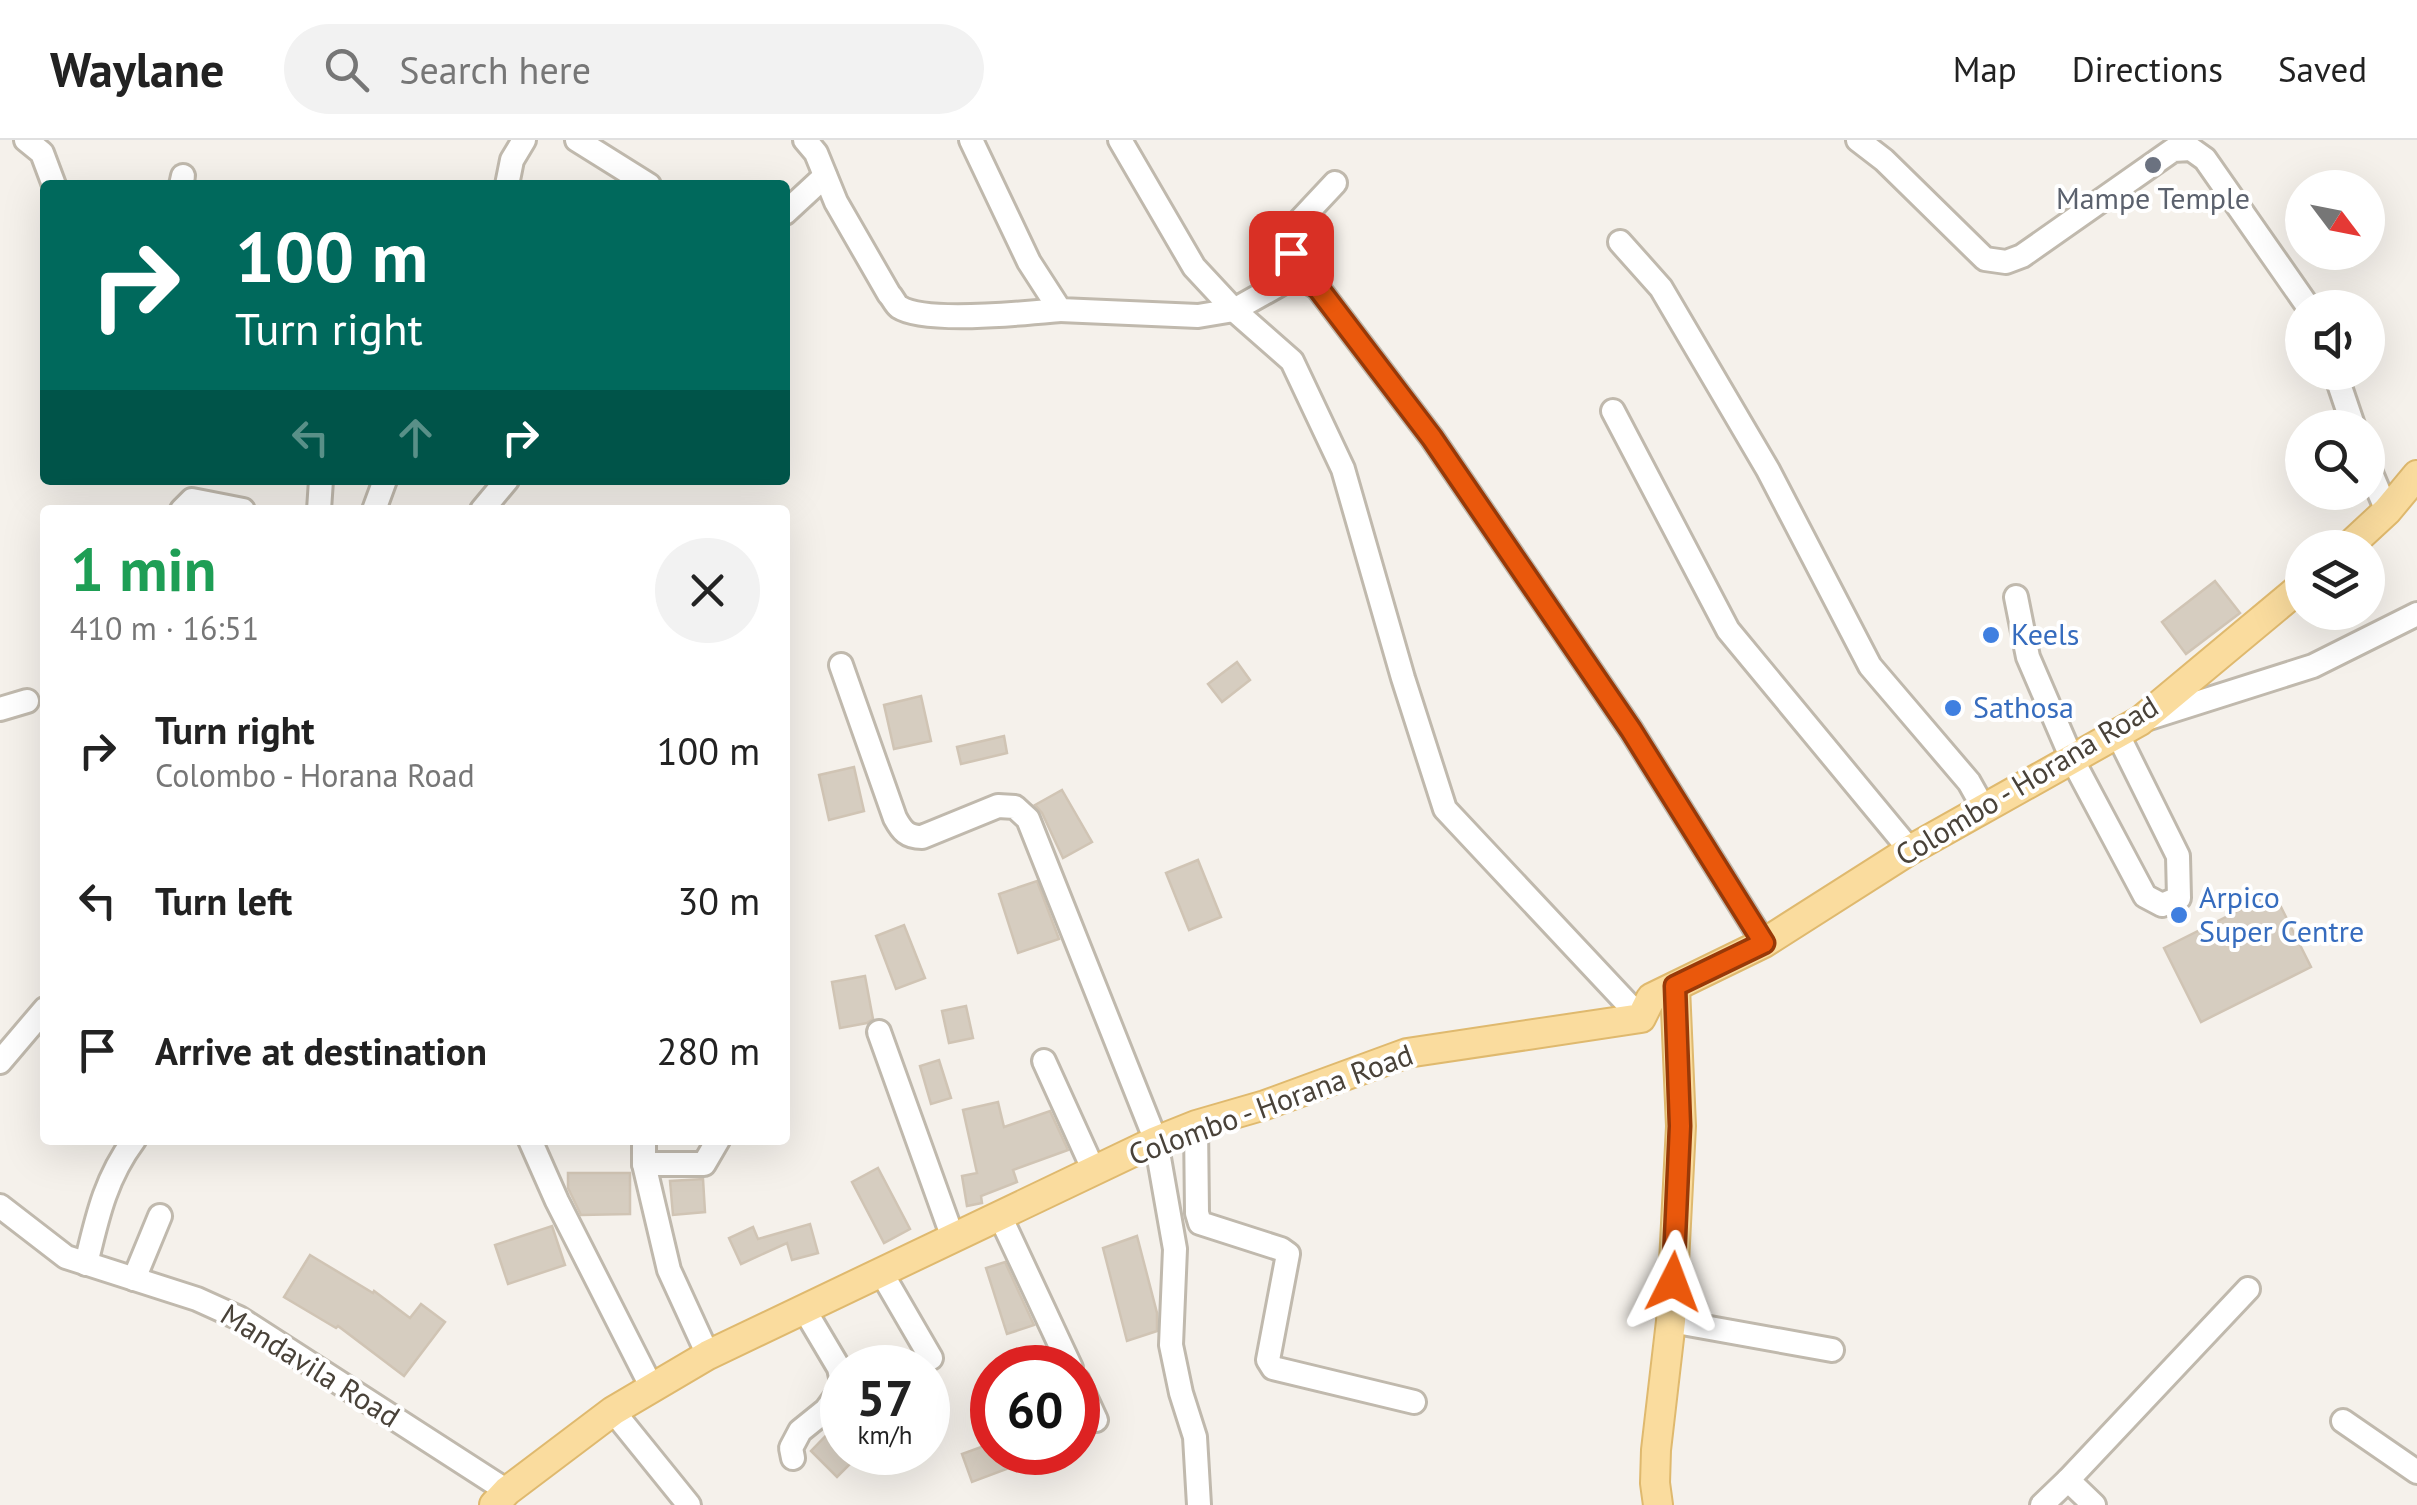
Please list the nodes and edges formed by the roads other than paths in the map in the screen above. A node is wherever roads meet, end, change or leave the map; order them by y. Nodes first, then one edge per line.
1 (26, 140) edge
2 (524, 140) edge
3 (576, 140) edge
4 (805, 140) edge
5 (972, 140) edge
6 (1858, 140) edge
7 (1126, 143) edge
8 (826, 176) junction
9 (52, 180) edge
10 (508, 180) edge
11 (642, 180) edge
12 (1334, 183) dead end
13 (790, 208) edge
14 (1620, 242) dead end
15 (1302, 278) junction
16 (2297, 290) edge
17 (1060, 310) junction
18 (1234, 310) junction
19 (1614, 411) dead end
20 (2417, 475) edge
21 (504, 485) edge
22 (187, 505) edge
23 (218, 505) edge
24 (486, 505) edge
25 (2386, 511) joint
26 (2366, 530) edge
27 (2016, 598) dead end
28 (2285, 600) edge
29 (2417, 614) edge
30 (841, 665) dead end
31 (27, 701) dead end
32 (0, 709) edge
33 (2128, 727) junction
34 (2072, 759) junction
35 (1983, 807) junction
36 (1910, 850) junction
37 (1764, 943) junction
38 (1675, 986) junction
39 (40, 1015) edge
40 (1641, 1018) junction
41 (879, 1032) dead end
42 (1044, 1061) dead end
43 (0, 1062) edge
44 (1196, 1126) junction
45 (1156, 1141) junction
46 (130, 1145) edge
47 (532, 1145) edge
48 (644, 1145) edge
49 (715, 1145) edge
50 (644, 1164) junction
51 (1094, 1171) junction
52 (0, 1206) edge
53 (160, 1216) dead end
54 (1000, 1216) junction
55 (953, 1238) junction
56 (86, 1264) junction
57 (881, 1272) junction
58 (134, 1280) junction
59 (2248, 1289) dead end
60 (804, 1310) junction
61 (1671, 1321) junction
62 (825, 1345) edge
63 (923, 1345) edge
64 (1060, 1345) edge
65 (1832, 1350) dead end
66 (708, 1355) junction
67 (652, 1388) junction
68 (1414, 1402) dead end
69 (613, 1411) junction
70 (820, 1415) edge
71 (2343, 1422) dead end
72 (792, 1458) dead end
73 (2417, 1472) edge
74 (2068, 1480) junction
75 (501, 1498) edge
76 (689, 1505) edge
77 (1199, 1505) edge
78 (1658, 1505) edge
79 (2042, 1505) edge
80 (2094, 1505) edge

1 - 9 street
2 - 10 street
3 - 11 street
4 - 8 street
5 - 17 street
6 - 16 street
7 - 18 street
8 - 13 street
8 - 17 street
12 - 15 street
14 - 35 street
15 - 18 street
15 - 37 street
17 - 18 street
18 - 40 street
19 - 36 street
20 - 25 main road
21 - 24 street
22 - 23 street
25 - 26 main road
27 - 34 street
28 - 33 main road, Colombo - Horana Road
29 - 33 street
30 - 45 street
31 - 32 street
33 - 34 main road, Colombo - Horana Road
33 - 34 street
34 - 35 main road, Colombo - Horana Road
35 - 36 main road, Colombo - Horana Road
36 - 37 main road, Colombo - Horana Road
37 - 38 main road, Colombo - Horana Road
38 - 40 main road, Colombo - Horana Road
38 - 61 main road
39 - 43 street
40 - 44 main road, Colombo - Horana Road
41 - 55 street
42 - 51 street
44 - 45 main road, Colombo - Horana Road
44 - 68 street
45 - 51 main road, Colombo - Horana Road
45 - 77 street
46 - 56 street
47 - 67 street
48 - 50 street
49 - 50 street
50 - 66 street
51 - 54 main road, Colombo - Horana Road
52 - 56 street, Mandavila Road
53 - 58 street
54 - 55 main road, Colombo - Horana Road
54 - 64 street
55 - 57 main road, Colombo - Horana Road
56 - 58 street, Mandavila Road
57 - 60 main road, Colombo - Horana Road
57 - 63 street
58 - 75 street, Mandavila Road
59 - 74 street
60 - 62 street
60 - 66 main road, Colombo - Horana Road
61 - 65 street
61 - 78 main road
66 - 67 main road, Colombo - Horana Road
67 - 69 main road, Colombo - Horana Road
69 - 75 main road, Colombo - Horana Road
69 - 76 street
70 - 72 street
71 - 73 street
74 - 79 street
74 - 80 street

